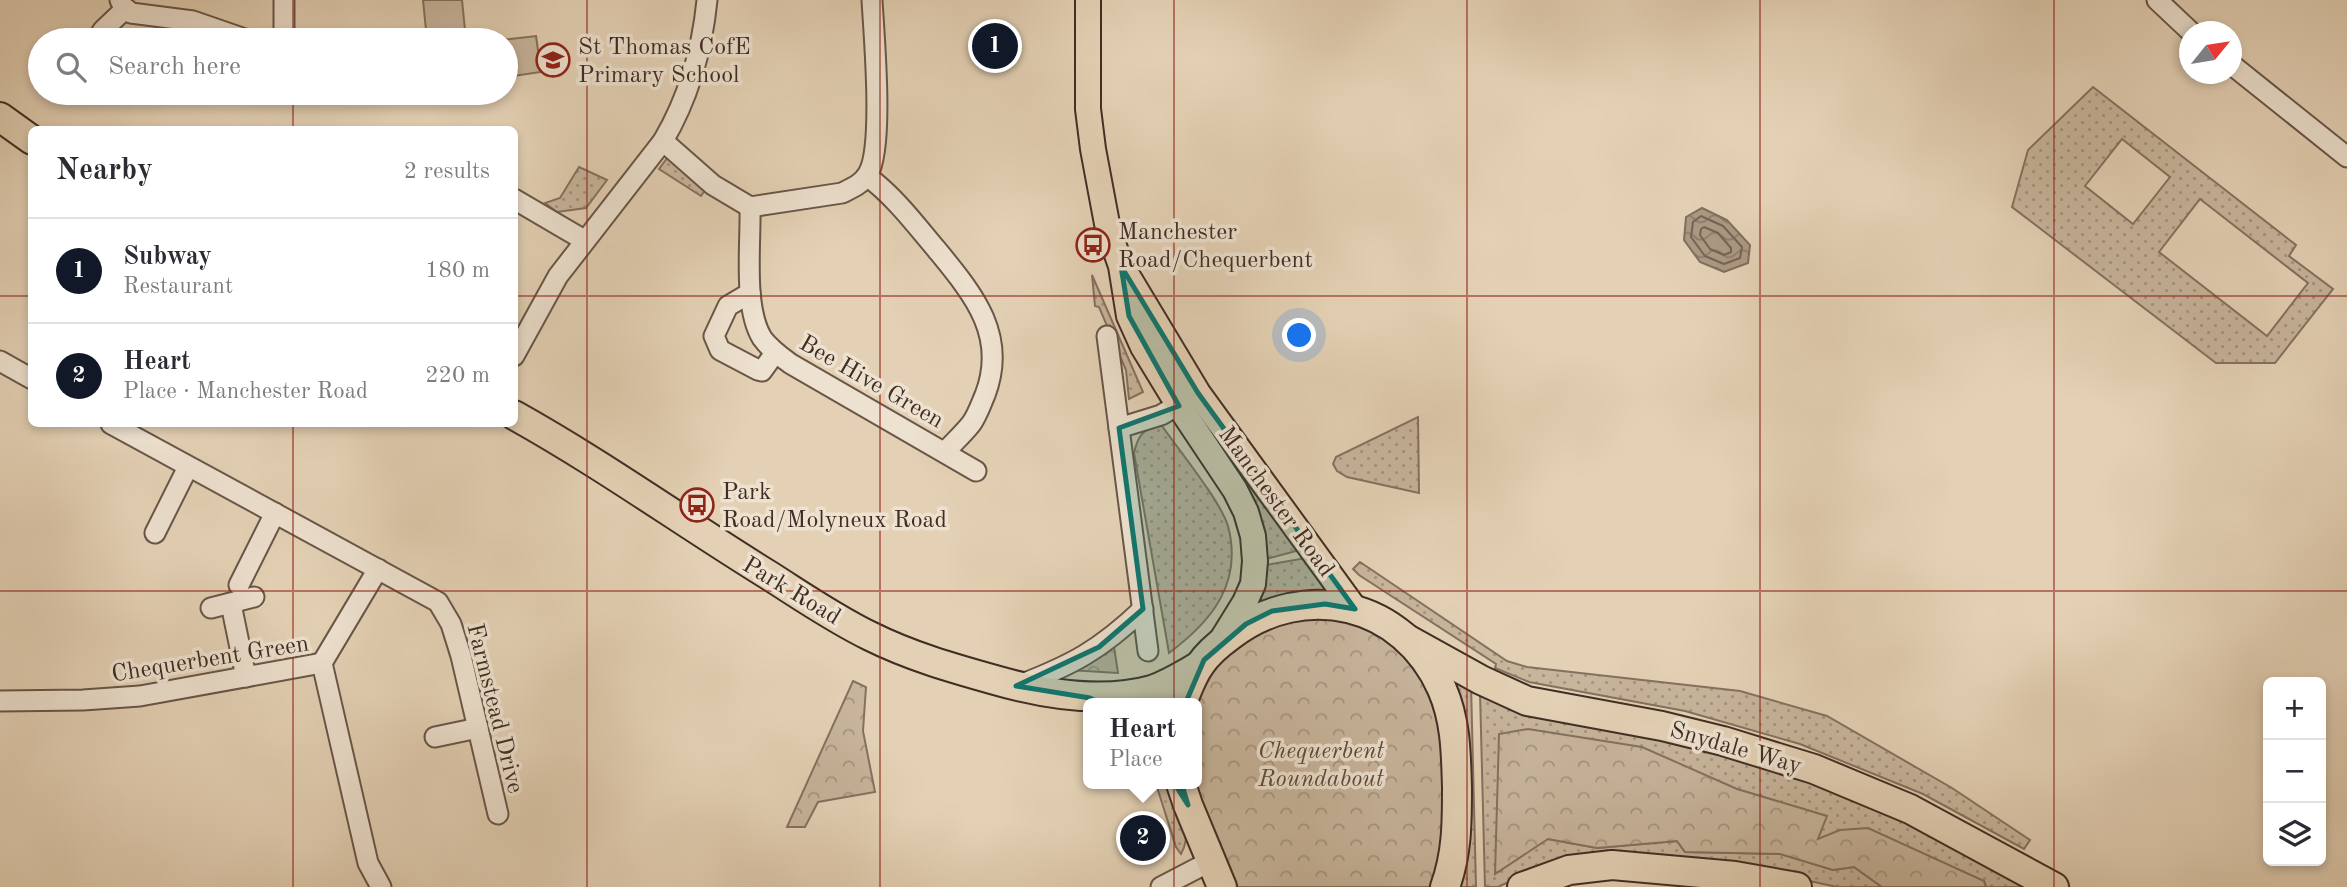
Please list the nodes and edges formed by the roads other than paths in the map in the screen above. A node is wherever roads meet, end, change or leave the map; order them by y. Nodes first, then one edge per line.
1 (284, 0) edge
2 (707, 0) edge
3 (872, 0) edge
4 (1088, 0) edge
5 (2157, 0) edge
6 (123, 4) edge
7 (2179, 21) edge
8 (105, 28) edge
9 (213, 28) edge
10 (284, 28) edge
11 (2242, 74) edge
12 (0, 117) edge
13 (28, 137) edge
14 (663, 141) junction
15 (2347, 157) edge
16 (867, 176) junction
17 (518, 201) edge
18 (750, 206) junction
19 (584, 240) junction
20 (750, 293) junction
21 (1107, 336) dead end
22 (518, 349) edge
23 (775, 353) junction
24 (0, 361) edge
25 (28, 377) edge
26 (1188, 399) junction
27 (518, 417) edge
28 (116, 427) edge
29 (1119, 428) junction
30 (945, 452) junction
31 (188, 467) junction
32 (976, 471) dead end
33 (275, 513) junction
34 (153, 522) dead end
35 (378, 569) junction
36 (231, 604) junction
37 (211, 608) dead end
38 (1143, 609) junction
39 (1355, 609) junction
40 (1407, 639) junction
41 (1219, 645) junction
42 (1148, 651) dead end
43 (322, 663) junction
44 (1199, 666) junction
45 (246, 677) junction
46 (1016, 686) junction
47 (1083, 698) edge
48 (1112, 698) edge
49 (1184, 698) edge
50 (0, 701) edge
51 (478, 728) junction
52 (435, 737) dead end
53 (1182, 791) edge
54 (498, 814) dead end
55 (1211, 861) junction
56 (381, 887) edge
57 (1161, 887) edge
58 (1222, 887) edge
59 (1445, 887) edge
60 (1522, 887) edge
61 (1797, 887) edge
62 (2054, 887) edge

1 - 10 street
2 - 14 street
3 - 16 street
4 - 26 main road, Manchester Road
5 - 7 street
6 - 8 street
6 - 9 street
11 - 15 street
12 - 13 highway
14 - 18 street
14 - 19 street
16 - 18 street
16 - 30 street, Bee Hive Green
17 - 19 street
18 - 20 street, Bee Hive Green
19 - 22 street
20 - 23 street, Bee Hive Green
20 - 23 street, Bee Hive Green
21 - 29 street
23 - 30 street, Bee Hive Green
24 - 25 street
26 - 29 street
26 - 39 main road, Manchester Road
26 - 41 main road, Manchester Road
27 - 46 highway, Park Road
28 - 31 street, Farmstead Drive
29 - 38 street
30 - 32 street, Bee Hive Green
31 - 33 street, Farmstead Drive
31 - 34 street
33 - 35 street, Farmstead Drive
33 - 36 street
35 - 43 street
35 - 51 street, Farmstead Drive
36 - 37 street
36 - 45 street
38 - 42 street
38 - 46 street
39 - 40 highway
39 - 41 highway
40 - 59 highway
40 - 62 highway, Snydale Way
41 - 44 highway
43 - 45 street, Chequerbent Green
43 - 56 street, Chequerbent Green
44 - 48 highway, Park Road
44 - 49 highway
45 - 50 street, Chequerbent Green
46 - 47 highway, Park Road
51 - 52 street
51 - 54 street, Farmstead Drive
53 - 55 highway
55 - 57 street
55 - 58 highway
60 - 61 highway

